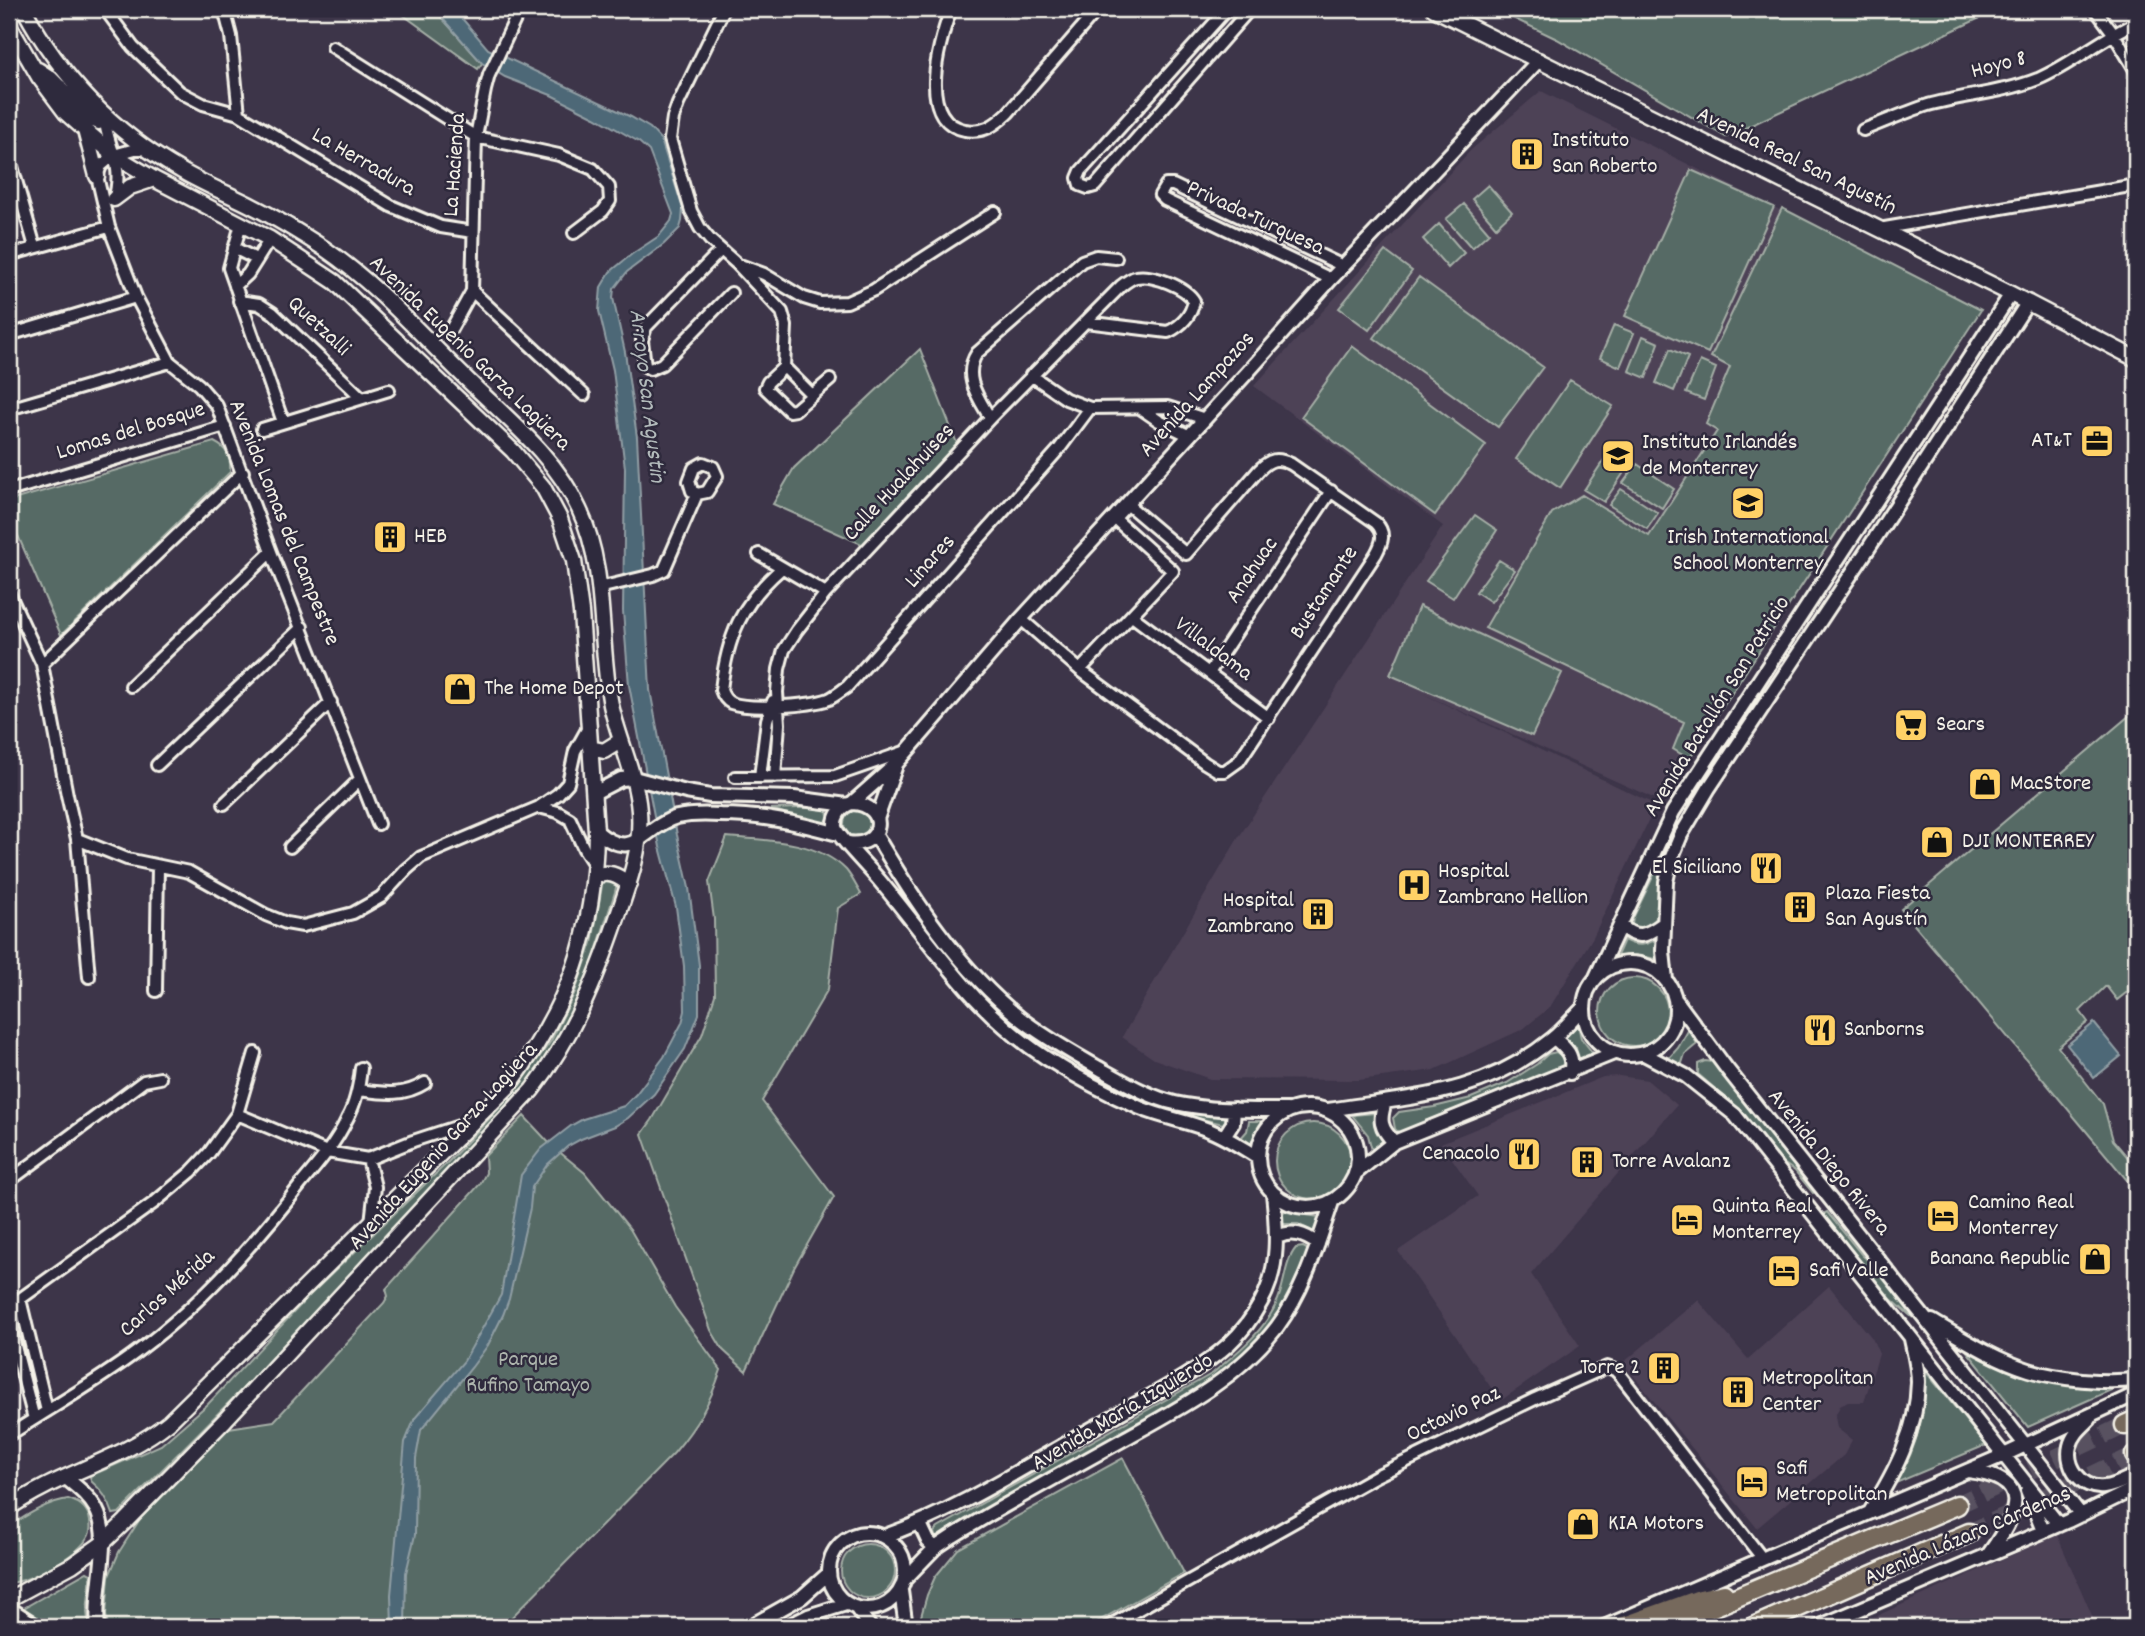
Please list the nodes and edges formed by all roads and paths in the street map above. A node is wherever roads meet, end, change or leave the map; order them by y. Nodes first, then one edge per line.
1 (24, 9) edge
2 (105, 9) edge
3 (224, 9) edge
4 (520, 9) edge
5 (724, 9) edge
6 (951, 9) edge
7 (1098, 9) edge
8 (1227, 9) edge
9 (1250, 9) edge
10 (1434, 9) edge
11 (2095, 9) edge
12 (2136, 23) edge
13 (9, 25) edge
14 (2113, 33) junction
15 (333, 47) dead end
16 (1539, 60) junction
17 (31, 65) junction
18 (1177, 65) junction
19 (2136, 71) edge
20 (1190, 75) junction
21 (239, 114) junction
22 (104, 115) junction
23 (85, 130) junction
24 (1863, 130) dead end
25 (476, 137) junction
26 (148, 149) junction
27 (114, 155) junction
28 (9, 156) edge
29 (97, 176) junction
30 (154, 179) junction
31 (12, 180) edge
32 (2136, 185) edge
33 (114, 199) junction
34 (995, 212) dead end
35 (1246, 219) junction
36 (107, 221) junction
37 (241, 224) junction
38 (1879, 229) junction
39 (473, 232) junction
40 (574, 233) dead end
41 (1238, 235) junction
42 (270, 239) junction
43 (34, 247) junction
44 (234, 248) junction
45 (721, 250) junction
46 (9, 255) edge
47 (1116, 258) dead end
48 (256, 259) junction
49 (737, 264) junction
50 (1343, 266) junction
51 (1331, 279) junction
52 (234, 286) junction
53 (472, 291) junction
54 (730, 293) dead end
55 (2011, 294) junction
56 (136, 297) junction
57 (239, 301) junction
58 (389, 303) junction
59 (2028, 303) junction
60 (375, 319) junction
61 (1086, 322) junction
62 (450, 331) dead end
63 (9, 335) edge
64 (2136, 359) edge
65 (170, 362) junction
66 (784, 367) junction
67 (1031, 375) junction
68 (830, 380) dead end
69 (389, 390) dead end
70 (584, 395) dead end
71 (812, 395) junction
72 (361, 397) junction
73 (1090, 408) junction
74 (1140, 408) junction
75 (9, 410) edge
76 (990, 418) junction
77 (1205, 419) junction
78 (283, 422) junction
79 (225, 426) junction
80 (262, 429) dead end
81 (1190, 436) junction
82 (243, 472) junction
83 (9, 491) edge
84 (1331, 491) junction
85 (697, 495) dead end
86 (1127, 504) junction
87 (1114, 518) junction
88 (271, 552) junction
89 (760, 554) dead end
90 (782, 568) junction
91 (599, 588) junction
92 (9, 593) edge
93 (826, 593) junction
94 (1132, 616) junction
95 (1021, 618) junction
96 (302, 627) junction
97 (42, 664) junction
98 (1080, 670) junction
99 (1209, 673) junction
100 (131, 686) dead end
101 (331, 702) junction
102 (775, 707) junction
103 (1269, 718) junction
104 (589, 726) junction
105 (620, 741) junction
106 (590, 748) junction
107 (907, 751) junction
108 (896, 764) junction
109 (157, 765) dead end
110 (735, 777) dead end
111 (760, 777) junction
112 (775, 777) junction
113 (634, 778) junction
114 (360, 779) junction
115 (594, 793) junction
116 (224, 804) dead end
117 (850, 804) junction
118 (538, 807) junction
119 (877, 820) junction
120 (378, 824) dead end
121 (596, 831) junction
122 (876, 834) junction
123 (77, 839) junction
124 (843, 839) junction
125 (640, 840) junction
126 (290, 847) dead end
127 (158, 866) junction
128 (595, 872) junction
129 (629, 884) junction
130 (1663, 924) junction
131 (1620, 925) junction
132 (89, 977) dead end
133 (1596, 978) junction
134 (1666, 980) junction
135 (156, 991) dead end
136 (1676, 1000) junction
137 (1583, 1008) junction
138 (1554, 1038) junction
139 (255, 1053) dead end
140 (1614, 1053) junction
141 (1644, 1054) junction
142 (361, 1069) dead end
143 (1570, 1073) junction
144 (160, 1077) dead end
145 (425, 1083) dead end
146 (359, 1090) junction
147 (1385, 1102) junction
148 (1234, 1109) junction
149 (1287, 1110) junction
150 (1328, 1110) junction
151 (237, 1114) junction
152 (475, 1121) junction
153 (1224, 1137) junction
154 (1394, 1142) junction
155 (327, 1152) junction
156 (1258, 1157) junction
157 (368, 1159) junction
158 (1357, 1171) junction
159 (9, 1181) edge
160 (1273, 1193) junction
161 (1332, 1202) junction
162 (371, 1223) junction
163 (1277, 1237) junction
164 (1318, 1244) junction
165 (20, 1299) junction
166 (9, 1307) edge
167 (1924, 1316) junction
168 (9, 1323) edge
169 (1911, 1339) junction
170 (2136, 1380) edge
171 (2136, 1394) edge
172 (47, 1411) junction
173 (2098, 1412) junction
174 (34, 1419) junction
175 (9, 1435) edge
176 (2026, 1444) junction
177 (2004, 1455) junction
178 (1966, 1471) junction
179 (2136, 1475) edge
180 (66, 1478) junction
181 (2021, 1478) junction
182 (2136, 1488) edge
183 (1957, 1505) tunnel mouth
184 (9, 1508) edge
185 (1870, 1512) junction
186 (2081, 1515) junction
187 (920, 1524) junction
188 (2059, 1525) junction
189 (2043, 1531) junction
190 (1969, 1533) tunnel mouth
191 (885, 1536) junction
192 (103, 1543) junction
193 (936, 1548) junction
194 (1988, 1555) junction
195 (1762, 1558) junction
196 (828, 1574) junction
197 (903, 1585) junction
198 (1742, 1594) junction
199 (9, 1599) edge
200 (851, 1606) junction
201 (9, 1608) edge
202 (1834, 1624) edge
203 (38, 1627) edge
204 (97, 1627) edge
205 (749, 1627) edge
206 (786, 1627) edge
207 (870, 1627) edge
208 (906, 1627) edge
209 (1107, 1627) edge
210 (1604, 1627) edge
211 (1622, 1627) edge
212 (1665, 1627) edge
213 (1753, 1627) edge
214 (1818, 1627) edge

1 - 22 main road, Avenida Eugenio Garza Lagüera
2 - 21 street, La Herradura
3 - 21 street
4 - 25 street, La Hacienda
5 - 45 street
6 - 7 street
8 - 18 street
9 - 20 street
10 - 16 main road, Avenida Real San Agustín
11 - 14 street
12 - 14 street, Hoyo 8
13 - 17 main road, Avenida Eugenio Garza Lagüera
14 - 19 street
14 - 24 street, Hoyo 8
15 - 25 street
16 - 38 main road, Avenida Real San Agustín
16 - 50 street, Avenida Lampazos
17 - 22 main road
17 - 23 main road, Avenida Eugenio Garza Lagüera
18 - 20 street
18 - 20 street
21 - 39 street, La Herradura
22 - 26 main road, Avenida Eugenio Garza Lagüera
22 - 27 street
23 - 27 main road, Avenida Eugenio Garza Lagüera
23 - 29 main road
25 - 39 street, La Hacienda
25 - 40 street
26 - 27 street
26 - 58 main road, Avenida Eugenio Garza Lagüera
27 - 29 street
27 - 30 main road, Avenida Eugenio Garza Lagüera
27 - 33 street
28 - 31 street
29 - 36 street, Avenida Lomas del Campestre
30 - 33 main road
30 - 37 main road, Avenida Eugenio Garza Lagüera
31 - 43 street
32 - 38 street
33 - 36 street
34 - 49 street
35 - 41 street
35 - 41 street, Privada Turquesa
35 - 50 street, Privada Turquesa
36 - 43 street
36 - 56 street, Avenida Lomas del Campestre
37 - 42 main road, Avenida Eugenio Garza Lagüera
37 - 44 street
38 - 55 main road, Avenida Real San Agustín
39 - 53 street, La Hacienda
41 - 51 street, Privada Turquesa
42 - 48 street
42 - 60 main road, Avenida Eugenio Garza Lagüera
43 - 46 street
44 - 48 street
44 - 52 street
45 - 49 street
45 - 54 street
47 - 76 street
48 - 52 street
49 - 66 street
50 - 51 street, Avenida Lampazos
51 - 77 street, Avenida Lampazos
52 - 57 street
53 - 62 street
53 - 70 street
55 - 59 main road, Avenida Real San Agustín
55 - 131 street, Avenida Batallón San Patricio
56 - 63 street
56 - 65 street, Avenida Lomas del Campestre
57 - 72 street, Quetzalli
57 - 78 street
58 - 60 main road
58 - 91 main road, Avenida Eugenio Garza Lagüera
59 - 64 main road, Avenida Real San Agustín
59 - 130 street, Avenida Batallón San Patricio
60 - 104 main road, Avenida Eugenio Garza Lagüera
61 - 61 street, Calle Hualahuises
61 - 67 street, Calle Hualahuises
65 - 75 street
65 - 79 street, Avenida Lomas del Campestre
66 - 71 street
66 - 71 street
67 - 73 street
67 - 76 street, Calle Hualahuises
68 - 71 street
69 - 72 street
72 - 78 street
73 - 74 street
73 - 102 street, Linares
74 - 77 street
74 - 81 street
76 - 93 street, Calle Hualahuises
77 - 81 street, Avenida Lampazos
78 - 80 street
79 - 82 street, Avenida Lomas del Campestre
79 - 83 street, Lomas del Bosque
81 - 86 street, Avenida Lampazos
82 - 88 street, Avenida Lomas del Campestre
82 - 97 street
84 - 86 street, Bustamante
84 - 99 street, Anahuac
84 - 103 street, Bustamante
85 - 91 street
86 - 87 street, Avenida Lampazos
87 - 94 street
87 - 95 street, Avenida Lampazos
88 - 96 street, Avenida Lomas del Campestre
88 - 100 street
89 - 90 street
90 - 93 street
90 - 102 street, Linares
91 - 105 main road, Avenida Eugenio Garza Lagüera
92 - 97 street
93 - 102 street, Calle Hualahuises
94 - 98 street
94 - 99 street, Villaldama
95 - 98 street, Bustamante
95 - 107 street, Avenida Lampazos
96 - 101 street, Avenida Lomas del Campestre
96 - 109 street
97 - 123 street
98 - 103 street, Bustamante
99 - 103 street, Villaldama
101 - 114 street, Avenida Lomas del Campestre
101 - 116 street
102 - 111 street, Calle Hualahuises
102 - 112 street, Calle Hualahuises
104 - 106 main road, Avenida Eugenio Garza Lagüera
104 - 118 street
105 - 106 main road
105 - 113 main road, Avenida Eugenio Garza Lagüera
106 - 115 main road, Avenida Eugenio Garza Lagüera
107 - 108 street, Avenida Lampazos
107 - 112 street
108 - 117 street, Avenida Lampazos
108 - 119 street, Avenida Lampazos
110 - 111 street
111 - 112 street
113 - 115 street
113 - 117 street
113 - 125 main road, Avenida Eugenio Garza Lagüera
114 - 120 street, Avenida Lomas del Campestre
114 - 126 street
115 - 121 main road, Avenida Eugenio Garza Lagüera
117 - 119 street
117 - 124 street
118 - 127 street
118 - 128 street
119 - 122 street
121 - 125 street
121 - 128 main road, Avenida Eugenio Garza Lagüera
122 - 124 street
122 - 148 street
123 - 127 street
123 - 132 street
124 - 125 street
124 - 153 street
125 - 129 main road, Avenida Eugenio Garza Lagüera
127 - 135 street
128 - 129 main road
128 - 152 main road, Avenida Eugenio Garza Lagüera
129 - 192 main road, Avenida Eugenio Garza Lagüera
130 - 131 street
130 - 134 street, Avenida Batallón San Patricio
131 - 133 street, Avenida Batallón San Patricio
133 - 134 street
133 - 137 street
134 - 136 street
136 - 141 street
136 - 167 street, Avenida Diego Rivera
137 - 138 street
137 - 140 street
138 - 143 street
138 - 147 street
139 - 151 street
140 - 141 street
140 - 143 street
141 - 169 street, Avenida Diego Rivera
142 - 146 street, Carlos Mérida
143 - 154 street
144 - 159 street
145 - 146 street
146 - 155 street, Carlos Mérida
147 - 150 street
147 - 154 street
148 - 149 street
148 - 153 street
149 - 150 street
149 - 156 street
150 - 158 street
151 - 155 street
151 - 165 street
152 - 157 street
152 - 162 main road, Avenida Eugenio Garza Lagüera
153 - 156 street
154 - 158 street
155 - 157 street
155 - 172 street, Carlos Mérida
156 - 160 street
157 - 162 street
158 - 161 street
160 - 161 street
160 - 163 street, Avenida María Izquierdo
161 - 164 street, Avenida María Izquierdo
162 - 180 main road, Avenida Eugenio Garza Lagüera
163 - 164 street
163 - 187 street, Avenida María Izquierdo
164 - 193 street, Avenida María Izquierdo
165 - 166 street
165 - 172 street
167 - 170 street
167 - 176 street, Avenida Diego Rivera
168 - 174 street
169 - 177 street, Avenida Diego Rivera
169 - 185 street
171 - 173 street
172 - 174 street, Carlos Mérida
173 - 176 street
173 - 179 street
174 - 175 street, Carlos Mérida
176 - 177 street
176 - 186 street, Avenida Diego Rivera
177 - 178 street
177 - 181 street, Avenida Diego Rivera
178 - 185 street
178 - 194 street
180 - 184 main road, Avenida Eugenio Garza Lagüera
180 - 192 street
181 - 188 street, Avenida Diego Rivera
181 - 189 street
182 - 186 street, Avenida Lázaro Cárdenas
183 - 198 highway, Avenida Lázaro Cárdenas
185 - 195 street
186 - 188 street, Avenida Lázaro Cárdenas
187 - 191 street, Avenida María Izquierdo
187 - 193 street
188 - 189 street, Avenida Lázaro Cárdenas
189 - 194 street, Avenida Lázaro Cárdenas
190 - 213 highway, Avenida Lázaro Cárdenas
191 - 196 street
191 - 197 street
192 - 199 main road, Avenida Eugenio Garza Lagüera
192 - 204 street
193 - 197 street, Avenida María Izquierdo
194 - 202 street, Avenida Lázaro Cárdenas
195 - 209 street, Octavio Paz
195 - 210 street
196 - 200 street
196 - 205 street
197 - 200 street
197 - 208 street
198 - 211 highway
198 - 212 highway, Avenida Lázaro Cárdenas
200 - 206 street
200 - 207 street
201 - 203 street
202 - 214 street, Avenida Lázaro Cárdenas

